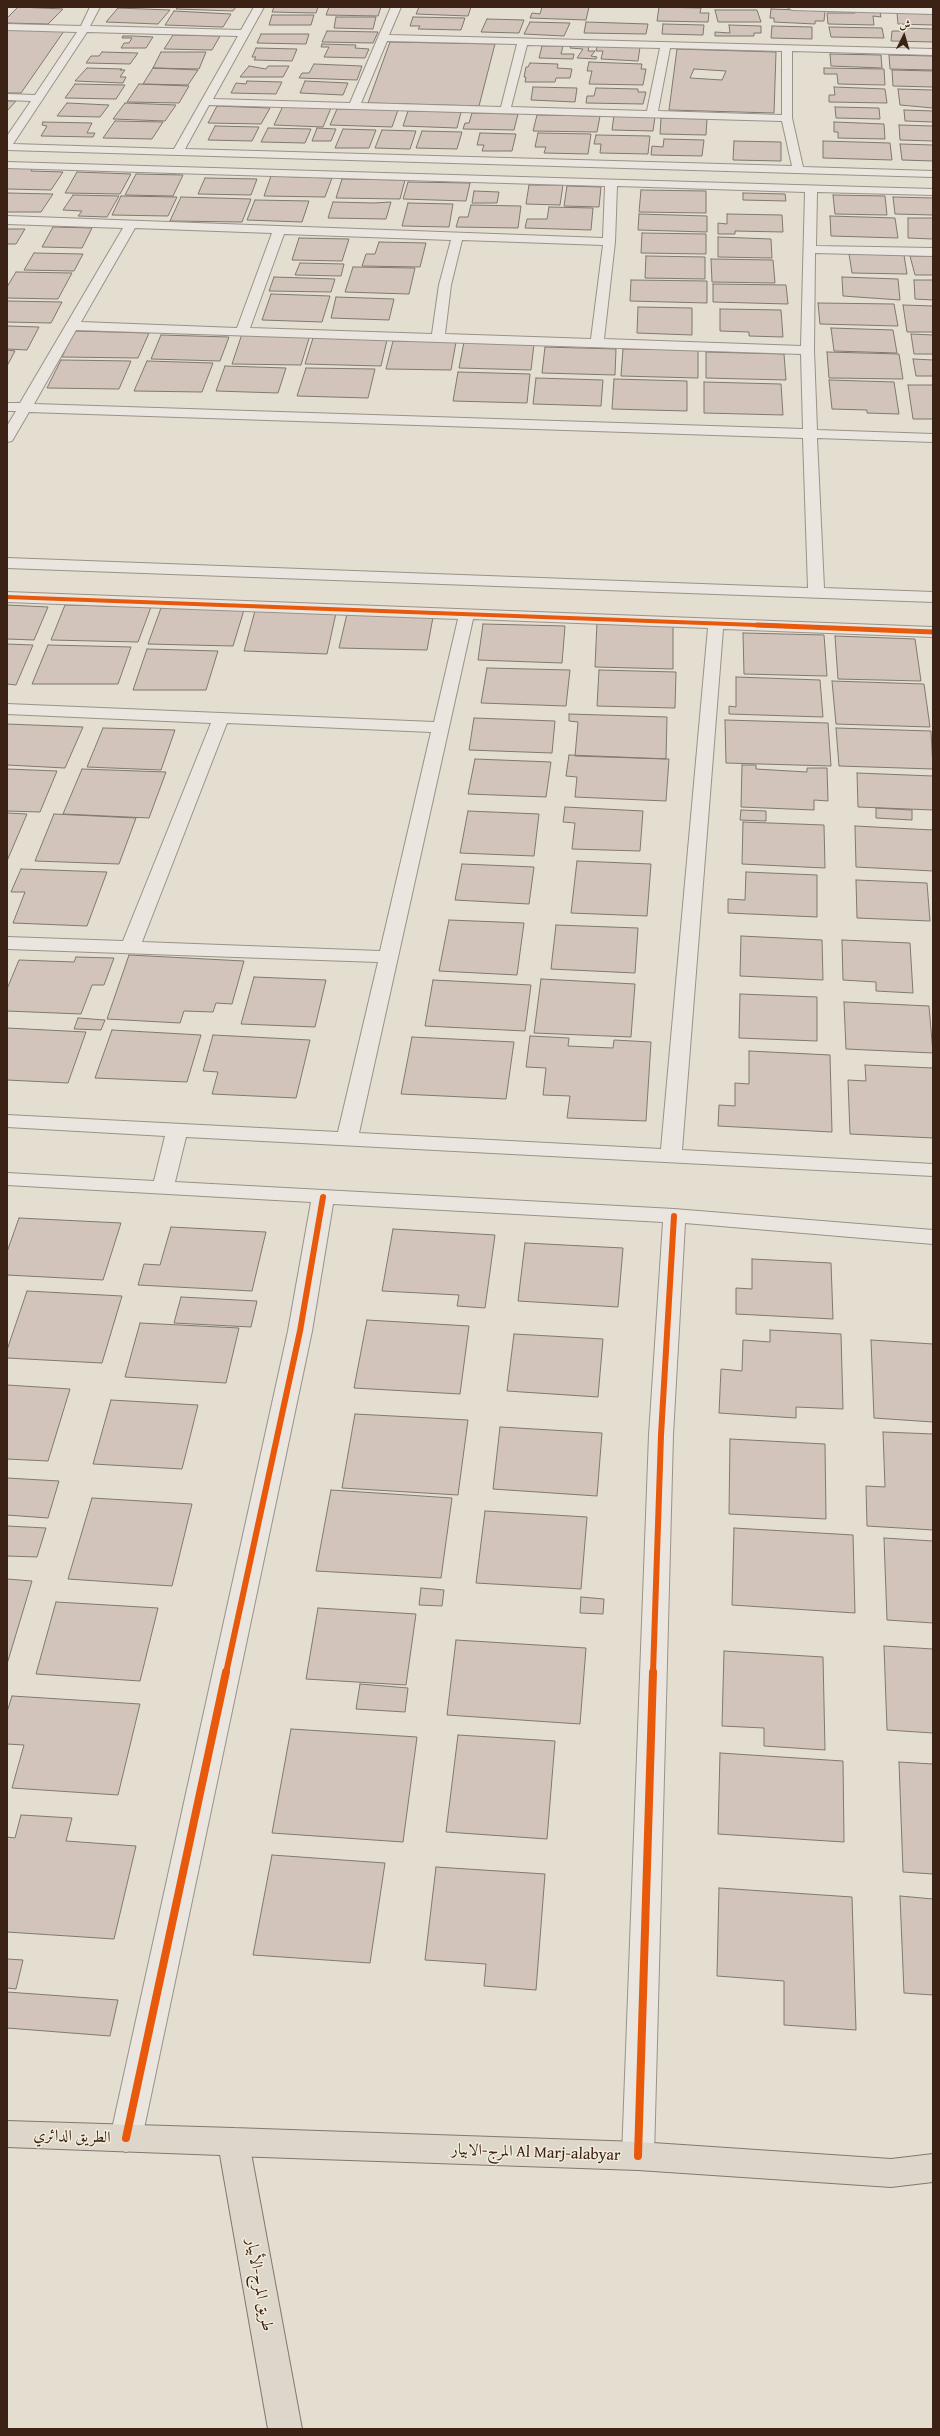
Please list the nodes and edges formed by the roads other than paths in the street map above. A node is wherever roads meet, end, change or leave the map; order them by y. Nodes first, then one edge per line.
1 (95, 7) edge
2 (258, 7) edge
3 (396, 7) edge
4 (792, 7) edge
5 (933, 11) edge
6 (7, 27) edge
7 (84, 29) junction
8 (244, 33) junction
9 (384, 38) junction
10 (523, 42) junction
11 (665, 46) junction
12 (787, 49) junction
13 (933, 52) edge
14 (7, 97) edge
15 (38, 98) junction
16 (205, 102) junction
17 (354, 106) junction
18 (505, 110) junction
19 (652, 114) junction
20 (787, 118) junction
21 (7, 144) edge
22 (7, 147) edge
23 (178, 152) junction
24 (369, 158) junction
25 (7, 165) edge
26 (798, 170) junction
27 (933, 174) edge
28 (357, 175) junction
29 (611, 183) junction
30 (811, 189) junction
31 (933, 192) edge
32 (7, 220) edge
33 (132, 223) junction
34 (279, 230) junction
35 (457, 238) junction
36 (609, 242) junction
37 (810, 249) junction
38 (933, 252) edge
39 (72, 326) junction
40 (242, 330) junction
41 (438, 337) junction
42 (597, 343) junction
43 (807, 350) junction
44 (7, 407) edge
45 (24, 408) junction
46 (809, 435) junction
47 (7, 438) edge
48 (933, 438) edge
49 (7, 563) edge
50 (58, 583) junction
51 (816, 592) junction
52 (7, 597) edge
53 (933, 597) edge
54 (467, 613) junction
55 (716, 623) junction
56 (933, 632) edge
57 (7, 709) edge
58 (221, 718) junction
59 (440, 727) junction
60 (7, 943) edge
61 (130, 948) junction
62 (388, 957) junction
63 (7, 1121) edge
64 (177, 1130) junction
65 (347, 1139) junction
66 (671, 1156) junction
67 (933, 1170) edge
68 (7, 1179) edge
69 (163, 1188) junction
70 (322, 1197) junction
71 (674, 1216) junction
72 (933, 1237) edge
73 (7, 2134) edge
74 (126, 2138) junction
75 (233, 2142) junction
76 (638, 2156) junction
77 (933, 2168) edge
78 (285, 2429) edge

1 - 7 street
2 - 8 street
3 - 9 street
4 - 5 street
6 - 7 street
7 - 8 street
7 - 15 street
8 - 16 street
9 - 10 street
9 - 17 street
10 - 11 street
10 - 18 street
11 - 12 street
11 - 19 street
12 - 13 street
12 - 20 street
14 - 15 street
15 - 21 street
16 - 17 street
16 - 23 street
17 - 18 street
18 - 19 street
19 - 20 street
20 - 26 street
22 - 23 street
23 - 24 street
24 - 26 street
24 - 28 street
25 - 28 street
26 - 27 street
28 - 29 street
29 - 30 street
29 - 36 street
30 - 31 street
30 - 37 street
32 - 33 street
33 - 34 street
33 - 39 street
34 - 35 street
34 - 40 street
35 - 36 street
35 - 41 street
36 - 42 street
37 - 38 street
37 - 43 street
39 - 40 street
39 - 45 street
40 - 41 street
41 - 42 street
42 - 43 street
43 - 46 street
44 - 45 street
45 - 46 street
45 - 47 street
46 - 48 street
46 - 51 street
49 - 50 street
50 - 51 street
50 - 52 street
50 - 54 street
51 - 53 street
54 - 55 street
54 - 59 street
55 - 56 street
55 - 66 street
57 - 58 street
58 - 59 street
58 - 61 street
59 - 62 street
60 - 61 street
61 - 62 street
62 - 65 street
63 - 64 street
64 - 65 street
64 - 69 street
65 - 66 street
66 - 67 street
68 - 69 street
69 - 70 street
70 - 71 street
70 - 74 street
71 - 72 street
71 - 76 street
73 - 74 main road, الطريق الدائري
74 - 75 main road, الطريق الدائري
75 - 76 main road, المرج-الابيار Al Marj-alabyar
75 - 78 main road, طريق المرج-الأبيار
76 - 77 main road, المرج-الابيار Al Marj-alabyar

